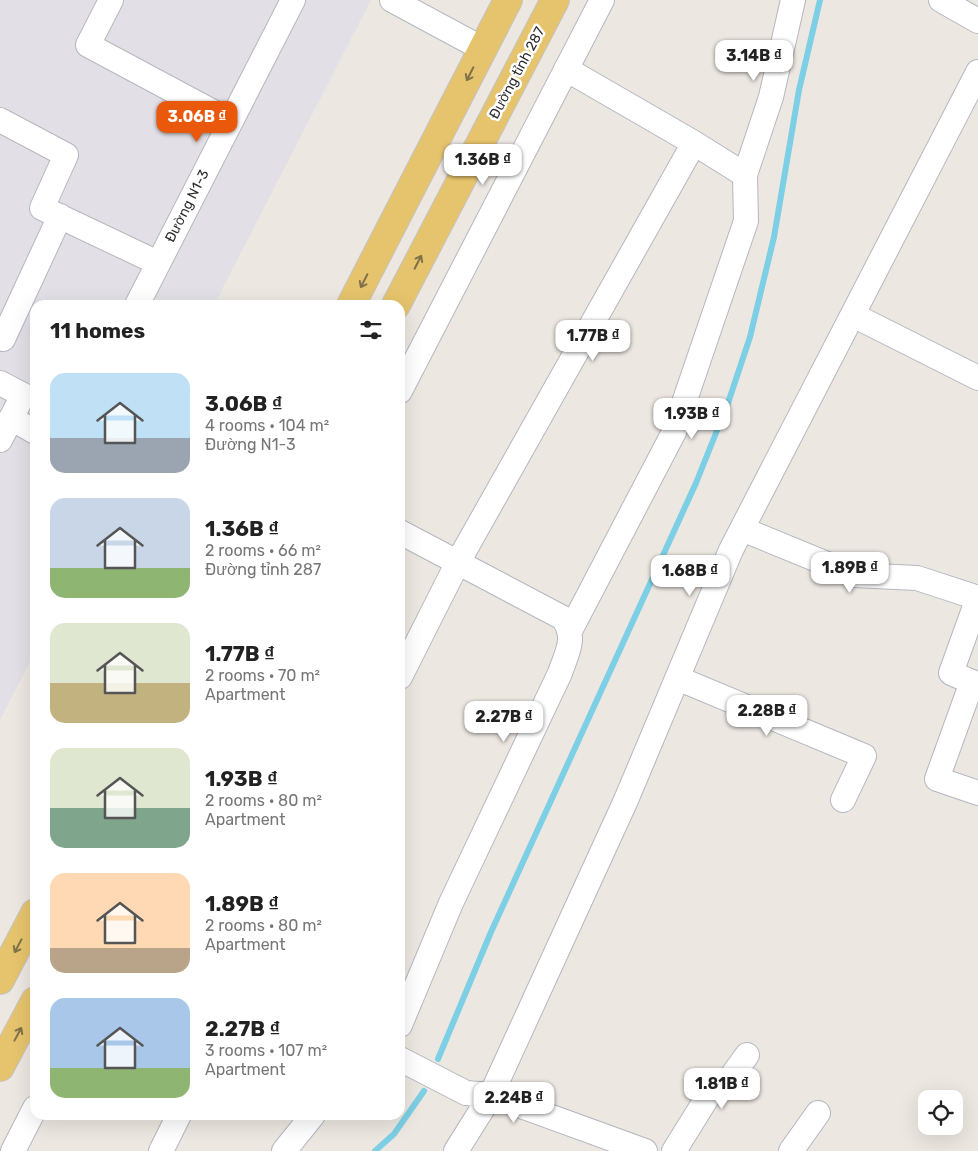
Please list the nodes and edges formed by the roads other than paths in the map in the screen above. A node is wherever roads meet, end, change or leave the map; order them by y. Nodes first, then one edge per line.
1 (110, 0) edge
2 (293, 0) edge
3 (392, 0) edge
4 (508, 0) edge
5 (555, 0) edge
6 (602, 0) edge
7 (793, 0) edge
8 (942, 0) edge
9 (978, 22) edge
10 (483, 49) junction
11 (566, 69) junction
12 (978, 72) edge
13 (968, 113) edge
14 (0, 120) edge
15 (230, 121) junction
16 (694, 143) junction
17 (745, 175) junction
18 (60, 216) junction
19 (158, 263) junction
20 (140, 300) edge
21 (355, 300) edge
22 (399, 300) edge
23 (853, 315) junction
24 (0, 338) edge
25 (978, 378) edge
26 (405, 381) edge
27 (0, 382) edge
28 (11, 418) junction
29 (30, 429) edge
30 (0, 440) edge
31 (742, 530) junction
32 (405, 535) edge
33 (458, 562) junction
34 (978, 598) edge
35 (571, 629) junction
36 (405, 667) edge
37 (677, 678) junction
38 (978, 793) edge
39 (843, 800) dead end
40 (30, 923) edge
41 (0, 980) edge
42 (30, 1010) edge
43 (405, 1013) edge
44 (747, 1055) dead end
45 (405, 1062) edge
46 (0, 1067) edge
47 (491, 1095) junction
48 (818, 1113) dead end
49 (30, 1118) edge
50 (176, 1120) edge
51 (309, 1120) edge
52 (13, 1151) edge
53 (161, 1151) edge
54 (284, 1151) edge
55 (456, 1151) edge
56 (645, 1151) edge
57 (674, 1151) edge
58 (791, 1151) edge

1 - 15 street
2 - 15 street, Đường N1-3
3 - 10 street
4 - 10 main road
22 -> 5 main road, Đường tỉnh 287
6 - 11 street
7 - 17 street
8 - 9 street
10 -> 21 main road
11 - 16 street
11 - 26 street
12 - 13 street
13 - 23 street
14 - 18 street
15 - 19 street, Đường N1-3
16 - 17 street
16 - 33 street
17 - 35 street
18 - 19 street
18 - 24 street
19 - 20 street, Đường N1-3
23 - 25 street
23 - 31 street
27 - 28 street
28 - 29 street
28 - 30 street
31 - 34 street
31 - 37 street
32 - 33 street
33 - 35 street
33 - 36 street
34 - 38 street
35 - 43 street
37 - 39 street
37 - 47 street
40 -> 41 main road
46 -> 42 main road
44 - 57 street
45 - 47 street
47 - 55 street
47 - 56 street
48 - 58 street
49 - 52 street
50 - 53 street
51 - 54 street

